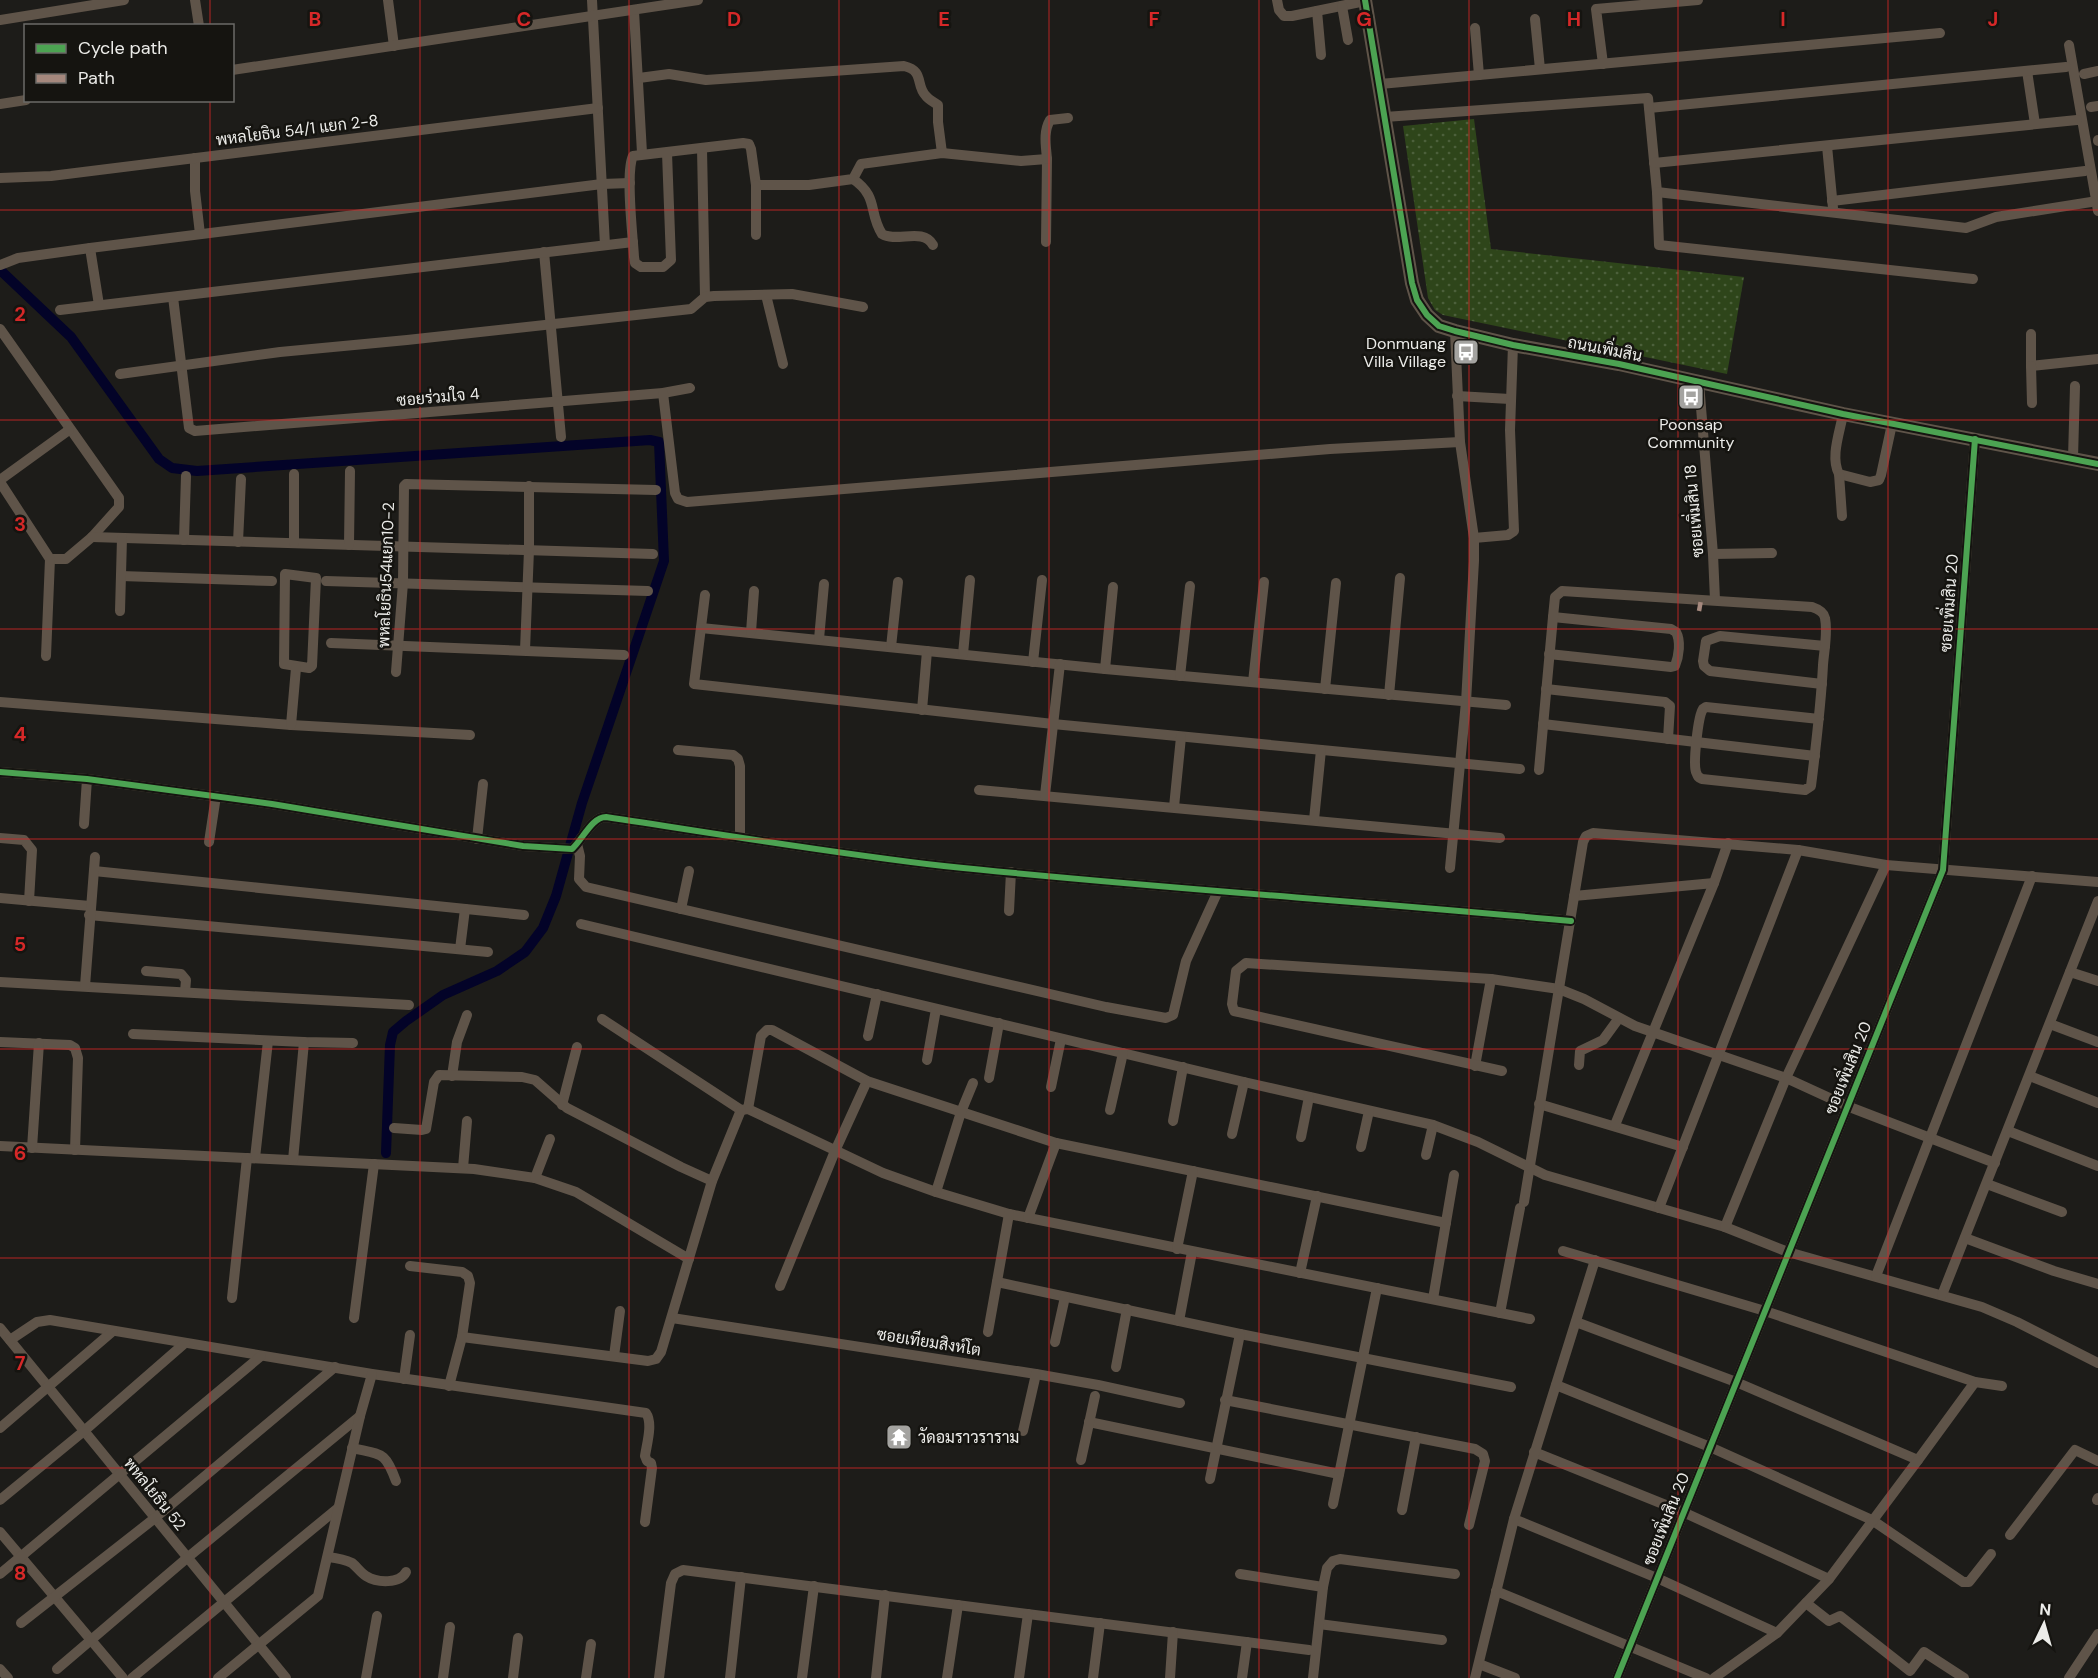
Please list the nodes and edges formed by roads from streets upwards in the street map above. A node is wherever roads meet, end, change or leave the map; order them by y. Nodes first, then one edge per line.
1 (124, 0) edge
2 (195, 0) edge
3 (388, 0) edge
4 (592, 0) edge
5 (698, 0) edge
6 (1277, 0) edge
7 (1698, 0) edge
8 (1365, 1) edge
9 (1342, 6) junction
10 (634, 11) junction
11 (1317, 11) junction
12 (593, 17) junction
13 (1534, 19) dead end
14 (0, 20) edge
15 (199, 24) edge
16 (1475, 28) dead end
17 (1940, 33) dead end
18 (1348, 40) dead end
19 (2069, 45) dead end
20 (394, 46) junction
21 (1321, 55) dead end
22 (1603, 64) junction
23 (2066, 67) dead end
24 (1540, 69) junction
25 (234, 70) edge
26 (2027, 71) junction
27 (2098, 71) edge
28 (2084, 74) dead end
29 (1479, 75) junction
30 (639, 78) junction
31 (1380, 84) junction
32 (24, 100) edge
33 (0, 104) edge
34 (598, 108) junction
35 (1649, 108) junction
36 (1385, 117) junction
37 (1068, 118) dead end
38 (2076, 120) dead end
39 (2036, 124) junction
40 (1827, 146) junction
41 (702, 149) junction
42 (642, 153) junction
43 (667, 153) junction
44 (942, 153) junction
45 (195, 158) junction
46 (1047, 159) junction
47 (1654, 164) junction
48 (2085, 171) dead end
49 (0, 178) edge
50 (853, 179) junction
51 (630, 183) junction
52 (602, 184) junction
53 (756, 185) junction
54 (1657, 192) junction
55 (1832, 201) junction
56 (2095, 207) edge
57 (1833, 213) junction
58 (200, 234) junction
59 (756, 235) dead end
60 (633, 242) junction
61 (1046, 242) dead end
62 (605, 245) junction
63 (933, 245) dead end
64 (90, 248) junction
65 (544, 252) junction
66 (2, 263) edge
67 (1973, 279) dead end
68 (766, 295) junction
69 (172, 297) junction
70 (705, 297) junction
71 (99, 306) junction
72 (863, 307) dead end
73 (60, 310) dead end
74 (551, 324) junction
75 (0, 329) edge
76 (1455, 331) junction
77 (2031, 334) dead end
78 (1513, 345) junction
79 (2098, 359) edge
80 (783, 364) dead end
81 (182, 365) junction
82 (2031, 366) junction
83 (120, 374) dead end
84 (1699, 383) junction
85 (2075, 386) dead end
86 (690, 388) dead end
87 (663, 393) junction
88 (1457, 396) junction
89 (1510, 399) junction
90 (558, 401) junction
91 (2032, 404) dead end
92 (1843, 414) junction
93 (1892, 424) junction
94 (69, 430) junction
95 (561, 437) dead end
96 (1975, 438) junction
97 (1460, 442) junction
98 (2073, 458) junction
99 (2098, 464) edge
100 (350, 471) dead end
101 (294, 474) dead end
102 (1839, 474) junction
103 (186, 476) dead end
104 (241, 479) dead end
105 (0, 481) edge
106 (529, 486) junction
107 (656, 490) dead end
108 (1842, 516) dead end
109 (92, 537) junction
110 (122, 538) junction
111 (1474, 538) junction
112 (184, 540) junction
113 (238, 542) junction
114 (294, 543) junction
115 (349, 545) junction
116 (404, 547) junction
117 (529, 550) junction
118 (1772, 553) dead end
119 (653, 554) dead end
120 (1713, 554) junction
121 (50, 559) junction
122 (121, 576) junction
123 (1400, 578) dead end
124 (970, 580) dead end
125 (1042, 580) dead end
126 (272, 581) dead end
127 (326, 581) dead end
128 (898, 582) dead end
129 (1264, 582) dead end
130 (403, 583) junction
131 (1336, 583) dead end
132 (824, 584) dead end
133 (1190, 585) dead end
134 (527, 587) junction
135 (1113, 587) dead end
136 (648, 591) dead end
137 (754, 591) dead end
138 (705, 595) dead end
139 (1714, 600) junction
140 (120, 611) dead end
141 (1552, 617) junction
142 (701, 628) junction
143 (751, 632) junction
144 (819, 639) junction
145 (331, 643) dead end
146 (398, 645) junction
147 (1825, 646) junction
148 (891, 647) junction
149 (525, 650) junction
150 (927, 651) junction
151 (963, 654) junction
152 (1549, 654) junction
153 (624, 655) dead end
154 (46, 656) dead end
155 (1033, 662) junction
156 (1060, 664) junction
157 (296, 668) junction
158 (1105, 669) junction
159 (396, 672) dead end
160 (1180, 676) junction
161 (1253, 682) junction
162 (1822, 684) junction
163 (1325, 689) junction
164 (1546, 689) junction
165 (1389, 695) junction
166 (0, 702) edge
167 (1466, 702) junction
168 (1506, 705) dead end
169 (922, 710) junction
170 (1819, 719) junction
171 (1053, 724) junction
172 (1543, 724) junction
173 (291, 725) junction
174 (470, 735) dead end
175 (1181, 737) junction
176 (1668, 739) junction
177 (1697, 743) junction
178 (678, 750) dead end
179 (1321, 750) junction
180 (1815, 756) junction
181 (1461, 763) junction
182 (1520, 769) dead end
183 (1539, 770) dead end
184 (0, 772) edge
185 (87, 780) junction
186 (483, 784) dead end
187 (979, 790) dead end
188 (1045, 795) junction
189 (216, 796) junction
190 (1174, 807) junction
191 (1314, 820) junction
192 (84, 824) dead end
193 (1453, 833) junction
194 (740, 837) junction
195 (0, 838) edge
196 (1500, 838) dead end
197 (477, 839) junction
198 (209, 842) dead end
199 (1728, 843) junction
200 (570, 848) junction
201 (1798, 850) junction
202 (95, 857) dead end
203 (1886, 865) junction
204 (1450, 868) dead end
205 (1943, 870) junction
206 (94, 871) junction
207 (689, 871) dead end
208 (1011, 872) junction
209 (2032, 876) junction
210 (2098, 882) edge
211 (1714, 883) junction
212 (1218, 891) junction
213 (1574, 896) junction
214 (0, 898) edge
215 (29, 901) junction
216 (2098, 901) edge
217 (465, 909) junction
218 (681, 909) junction
219 (89, 910) junction
220 (1009, 911) dead end
221 (524, 915) dead end
222 (2094, 920) edge
223 (1571, 921) junction
224 (581, 924) dead end
225 (460, 949) junction
226 (488, 952) dead end
227 (146, 971) dead end
228 (2070, 972) junction
229 (1491, 979) junction
230 (2098, 981) edge
231 (0, 982) edge
232 (85, 986) junction
233 (1559, 989) junction
234 (185, 992) junction
235 (877, 994) junction
236 (409, 1005) dead end
237 (936, 1009) junction
238 (467, 1015) dead end
239 (1619, 1018) junction
240 (602, 1019) dead end
241 (999, 1023) junction
242 (2050, 1024) junction
243 (1653, 1031) junction
244 (134, 1034) dead end
245 (868, 1036) dead end
246 (1061, 1039) junction
247 (268, 1041) junction
248 (0, 1042) edge
249 (304, 1042) junction
250 (2098, 1042) edge
251 (39, 1043) junction
252 (353, 1043) dead end
253 (577, 1047) dead end
254 (1123, 1053) junction
255 (1719, 1053) junction
256 (927, 1060) dead end
257 (1579, 1065) dead end
258 (1475, 1066) junction
259 (1183, 1067) junction
260 (1502, 1071) dead end
261 (452, 1076) junction
262 (2030, 1076) junction
263 (989, 1077) dead end
264 (1786, 1078) junction
265 (867, 1081) junction
266 (1244, 1082) junction
267 (973, 1083) dead end
268 (1051, 1087) dead end
269 (1309, 1097) junction
270 (2098, 1103) edge
271 (1539, 1104) junction
272 (562, 1105) junction
273 (1847, 1106) junction
274 (744, 1109) junction
275 (1110, 1110) dead end
276 (1369, 1111) junction
277 (961, 1112) junction
278 (467, 1121) dead end
279 (1173, 1121) dead end
280 (1432, 1125) junction
281 (1616, 1125) junction
282 (394, 1128) dead end
283 (2008, 1131) junction
284 (1232, 1134) dead end
285 (1301, 1137) dead end
286 (1929, 1137) junction
287 (550, 1140) dead end
288 (1056, 1143) junction
289 (0, 1146) edge
290 (1361, 1147) dead end
291 (1683, 1147) junction
292 (32, 1148) junction
293 (75, 1150) junction
294 (835, 1151) junction
295 (1426, 1155) dead end
296 (251, 1158) junction
297 (293, 1160) junction
298 (1995, 1163) junction
299 (374, 1164) junction
300 (2098, 1166) edge
301 (463, 1168) junction
302 (1530, 1169) junction
303 (1193, 1171) junction
304 (1454, 1175) dead end
305 (535, 1178) junction
306 (712, 1181) junction
307 (1987, 1184) junction
308 (936, 1192) junction
309 (1317, 1196) junction
310 (1659, 1208) junction
311 (2062, 1212) dead end
312 (1009, 1214) junction
313 (1028, 1218) junction
314 (1446, 1222) junction
315 (1725, 1227) junction
316 (1965, 1238) junction
317 (1177, 1249) junction
318 (1563, 1251) dead end
319 (1192, 1252) junction
320 (1788, 1252) junction
321 (689, 1259) junction
322 (1595, 1260) junction
323 (410, 1266) dead end
324 (1300, 1273) junction
325 (1876, 1276) junction
326 (998, 1282) junction
327 (2098, 1284) edge
328 (780, 1286) dead end
329 (1377, 1288) junction
330 (1942, 1295) junction
331 (1065, 1297) junction
332 (232, 1298) dead end
333 (1433, 1299) junction
334 (1127, 1309) junction
335 (620, 1311) dead end
336 (1765, 1311) junction
337 (1500, 1313) junction
338 (354, 1318) dead end
339 (672, 1318) junction
340 (1530, 1319) dead end
341 (1179, 1321) junction
342 (1576, 1322) junction
343 (0, 1328) edge
344 (113, 1331) junction
345 (988, 1332) dead end
346 (1240, 1334) junction
347 (410, 1335) dead end
348 (462, 1337) junction
349 (10, 1340) junction
350 (1055, 1342) dead end
351 (185, 1343) junction
352 (261, 1356) junction
353 (614, 1356) junction
354 (1362, 1357) junction
355 (2098, 1363) edge
356 (335, 1367) junction
357 (1116, 1367) dead end
358 (372, 1374) junction
359 (1036, 1374) junction
360 (404, 1379) junction
361 (1736, 1382) junction
362 (1975, 1382) junction
363 (1556, 1385) junction
364 (449, 1386) junction
365 (2002, 1386) dead end
366 (48, 1387) junction
367 (1511, 1387) dead end
368 (1095, 1396) dead end
369 (1225, 1400) junction
370 (1180, 1403) dead end
371 (360, 1416) junction
372 (1089, 1422) junction
373 (1348, 1424) junction
374 (0, 1428) edge
375 (84, 1431) junction
376 (1023, 1431) dead end
377 (1416, 1437) junction
378 (1710, 1447) junction
379 (352, 1448) junction
380 (1216, 1448) junction
381 (1534, 1452) junction
382 (1081, 1460) dead end
383 (1918, 1460) junction
384 (2098, 1461) edge
385 (120, 1474) junction
386 (1339, 1474) junction
387 (1210, 1479) dead end
388 (396, 1481) dead end
389 (0, 1500) edge
390 (1333, 1504) dead end
391 (338, 1508) junction
392 (1402, 1510) dead end
393 (1683, 1512) junction
394 (155, 1518) junction
395 (1514, 1519) junction
396 (1872, 1520) junction
397 (645, 1522) dead end
398 (1469, 1525) dead end
399 (0, 1532) edge
400 (2010, 1535) dead end
401 (1991, 1554) dead end
402 (21, 1557) junction
403 (328, 1557) junction
404 (187, 1558) junction
405 (406, 1572) dead end
406 (0, 1574) edge
407 (1240, 1574) dead end
408 (1455, 1574) dead end
409 (741, 1577) junction
410 (1657, 1578) junction
411 (1829, 1579) junction
412 (814, 1586) junction
413 (1323, 1587) junction
414 (1496, 1591) junction
415 (53, 1596) junction
416 (885, 1596) junction
417 (223, 1601) junction
418 (1806, 1603) junction
419 (958, 1605) junction
420 (1028, 1614) junction
421 (377, 1616) dead end
422 (21, 1623) dead end
423 (1100, 1623) junction
424 (1319, 1624) junction
425 (450, 1627) dead end
426 (1173, 1632) junction
427 (1777, 1633) junction
428 (2098, 1634) edge
429 (518, 1638) dead end
430 (1442, 1640) dead end
431 (90, 1641) junction
432 (1247, 1642) junction
433 (258, 1643) junction
434 (591, 1644) dead end
435 (1630, 1645) junction
436 (1309, 1650) dead end
437 (1479, 1664) junction
438 (0, 1669) edge
439 (57, 1669) dead end
440 (8, 1678) edge
441 (123, 1678) edge
442 (132, 1678) edge
443 (218, 1678) edge
444 (286, 1678) edge
445 (366, 1678) edge
446 (442, 1678) edge
447 (513, 1678) edge
448 (586, 1678) edge
449 (658, 1678) edge
450 (730, 1678) edge
451 (802, 1678) edge
452 (876, 1678) edge
453 (947, 1678) edge
454 (1019, 1678) edge
455 (1093, 1678) edge
456 (1170, 1678) edge
457 (1242, 1678) edge
458 (1313, 1678) edge
459 (1475, 1678) edge
460 (1515, 1678) edge
461 (1617, 1678) edge
462 (1706, 1678) edge
463 (1714, 1678) edge
464 (1964, 1678) edge
465 (2069, 1678) edge

1 - 14 street
2 - 15 street
3 - 20 street
4 - 12 street
5 - 10 street
6 - 11 street
7 - 22 street
8 - 9 street
8 - 31 street, ถนนเพิ่มสิน
9 - 11 street
9 - 18 street
10 - 12 street
10 - 30 street
11 - 21 street
12 - 20 street
12 - 34 street
13 - 24 street
16 - 29 street
17 - 22 street
19 - 56 street
20 - 25 street
22 - 24 street
23 - 26 street
24 - 29 street
26 - 35 street
26 - 39 street
27 - 28 street
29 - 31 street
30 - 42 street
30 - 44 street
31 - 36 street, ถนนเพิ่มสิน
32 - 33 street
34 - 45 street, พหลโยธิน 54/1 แยก 2-8
34 - 52 street
35 - 36 street
35 - 47 street
36 - 76 street, ถนนเพิ่มสิน
37 - 46 street
38 - 39 street
39 - 40 street
40 - 47 street
40 - 55 street
41 - 43 street
41 - 53 street
41 - 70 street
42 - 43 street
42 - 51 street
43 - 60 street
44 - 46 street
44 - 50 street
45 - 49 street, พหลโยธิน 54/1 แยก 2-8
45 - 58 street
46 - 61 street
47 - 54 street
48 - 55 street
50 - 53 street
50 - 63 street
51 - 52 street
51 - 60 street
52 - 58 street
52 - 62 street
53 - 59 street
54 - 57 street
54 - 67 street
55 - 57 street
56 - 57 street
58 - 64 street
60 - 62 street
62 - 65 street
64 - 66 street
64 - 71 street
65 - 69 street
65 - 74 street
68 - 70 street
68 - 72 street
68 - 80 street
69 - 71 street
69 - 81 street
70 - 74 street
71 - 73 street
74 - 81 street
74 - 90 street
75 - 94 street
76 - 78 street, ถนนเพิ่มสิน
76 - 88 street
77 - 82 street
78 - 84 street, ถนนเพิ่มสิน
78 - 89 street
79 - 82 street
81 - 83 street
81 - 90 street, ซอยร่วมใจ 4
82 - 91 street
84 - 92 street, ถนนเพิ่มสิน
84 - 120 street, ซอยเพิ่มสิน 18
85 - 98 street
86 - 87 street, ซอยร่วมใจ 4
87 - 90 street, ซอยร่วมใจ 4
87 - 97 street
88 - 89 street
88 - 97 street
89 - 111 street
90 - 95 street
92 - 93 street, ถนนเพิ่มสิน
92 - 102 street
93 - 96 street, ถนนเพิ่มสิน
93 - 102 street
94 - 105 street
94 - 109 street
96 - 98 street, ถนนเพิ่มสิน
96 - 205 street, ซอยเพิ่มสิน 20
97 - 111 street
98 - 99 street, ถนนเพิ่มสิน
100 - 115 street
101 - 114 street
102 - 108 street
103 - 112 street
104 - 113 street
105 - 121 street
106 - 107 street
106 - 116 street, พหลโยธิน54แยก10-2
106 - 117 street
109 - 110 street
109 - 121 street
110 - 112 street
110 - 122 street
111 - 167 street
112 - 113 street
113 - 114 street
114 - 115 street
115 - 116 street
116 - 117 street
116 - 130 street, พหลโยธิน54แยก10-2
117 - 119 street
117 - 134 street
118 - 120 street
120 - 139 street, ซอยเพิ่มสิน 18
121 - 154 street
122 - 126 street
122 - 140 street
123 - 165 street
124 - 151 street
125 - 155 street
127 - 130 street
128 - 148 street
129 - 161 street
130 - 134 street
130 - 146 street, พหลโยธิน54แยก10-2
131 - 163 street
132 - 144 street
133 - 160 street
134 - 136 street
134 - 149 street
135 - 158 street
137 - 143 street
138 - 142 street
139 - 141 street
139 - 147 street
141 - 152 street
141 - 152 street
142 - 143 street
142 - 169 street
143 - 144 street
144 - 148 street
145 - 146 street
146 - 149 street
146 - 159 street, พหลโยธิน54แยก10-2
147 - 162 street
147 - 162 street
148 - 150 street
149 - 153 street
150 - 151 street
150 - 169 street
151 - 155 street
152 - 164 street
155 - 156 street
156 - 158 street
156 - 171 street
157 - 157 street
157 - 173 street
158 - 160 street
160 - 161 street
161 - 163 street
162 - 170 street
163 - 165 street
164 - 172 street
164 - 176 street
165 - 167 street
166 - 173 street
167 - 168 street
167 - 181 street
169 - 171 street
170 - 177 street
170 - 180 street
171 - 175 street
171 - 188 street
172 - 176 street
172 - 183 street
173 - 174 street
175 - 179 street
175 - 190 street
176 - 177 street
177 - 180 street
177 - 180 street
178 - 194 street
179 - 181 street
179 - 191 street
181 - 182 street
181 - 193 street
184 - 185 street
185 - 189 street
185 - 192 street
186 - 197 street
187 - 188 street
188 - 190 street
189 - 197 street
189 - 198 street
190 - 191 street
191 - 193 street
193 - 196 street
193 - 204 street
194 - 200 street
194 - 208 street
195 - 215 street
197 - 200 street
199 - 201 street
199 - 211 street
199 - 213 street
200 - 218 street
201 - 203 street
201 - 255 street
202 - 206 street
203 - 205 street
203 - 264 street
205 - 209 street
205 - 273 street, ซอยเพิ่มสิน 20
206 - 217 street
206 - 219 street
207 - 218 street
208 - 212 street
208 - 220 street
209 - 210 street
209 - 286 street
211 - 213 street
211 - 243 street
212 - 218 street
212 - 223 street
213 - 223 street
214 - 215 street
215 - 219 street
216 - 222 street
217 - 221 street
217 - 225 street
219 - 225 street
219 - 232 street
222 - 228 street
223 - 233 street
224 - 235 street
225 - 226 street
227 - 234 street
228 - 230 street
228 - 242 street
229 - 233 street
229 - 258 street
229 - 258 street
231 - 232 street
232 - 234 street
233 - 239 street
233 - 271 street
234 - 236 street
235 - 237 street
235 - 245 street
237 - 241 street
237 - 256 street
238 - 261 street
239 - 243 street
239 - 257 street
240 - 274 street
241 - 246 street
241 - 263 street
242 - 250 street
242 - 262 street
243 - 255 street
243 - 281 street
244 - 247 street
246 - 254 street
246 - 268 street
247 - 249 street
247 - 296 street
248 - 251 street
249 - 252 street
249 - 297 street
251 - 292 street
251 - 293 street
253 - 272 street
254 - 259 street
254 - 275 street
255 - 264 street
255 - 291 street
258 - 260 street
259 - 266 street
259 - 279 street
261 - 272 street
261 - 282 street
262 - 270 street
262 - 283 street
264 - 273 street
264 - 315 street
265 - 274 street
265 - 277 street
265 - 294 street
266 - 269 street
266 - 284 street
267 - 277 street
269 - 276 street
269 - 285 street
271 - 281 street
271 - 302 street
272 - 306 street
273 - 286 street
273 - 320 street, ซอยเพิ่มสิน 20
274 - 294 street
274 - 306 street
276 - 280 street
276 - 290 street
277 - 288 street
277 - 308 street
278 - 301 street
280 - 295 street
280 - 302 street
281 - 291 street
283 - 298 street
283 - 300 street
286 - 298 street
286 - 325 street
287 - 305 street
288 - 303 street
288 - 313 street
289 - 292 street
291 - 310 street
292 - 293 street
293 - 296 street
294 - 308 street
294 - 328 street
296 - 297 street
296 - 332 street
297 - 299 street
298 - 307 street
299 - 301 street
299 - 338 street
301 - 305 street
302 - 310 street
302 - 337 street
303 - 309 street
303 - 317 street
304 - 314 street
305 - 321 street
306 - 321 street
307 - 311 street
307 - 316 street
308 - 312 street
309 - 314 street
309 - 324 street
310 - 315 street
312 - 313 street
312 - 326 street
313 - 317 street
314 - 333 street
315 - 320 street
316 - 327 street
316 - 330 street
317 - 319 street
318 - 322 street
319 - 324 street
319 - 341 street
320 - 325 street
320 - 336 street, ซอยเพิ่มสิน 20
321 - 339 street
322 - 336 street
322 - 342 street
323 - 348 street
324 - 329 street
325 - 330 street
326 - 331 street
326 - 345 street
329 - 333 street
329 - 354 street
330 - 355 street
331 - 334 street
331 - 350 street
333 - 337 street
334 - 341 street
334 - 357 street
335 - 353 street
336 - 361 street, ซอยเพิ่มสิน 20
336 - 362 street
337 - 340 street
339 - 353 street
339 - 359 street, ซอยเทียมสิงห์โต
341 - 346 street
342 - 361 street
342 - 363 street
343 - 349 street, พหลโยธิน 52
344 - 349 street
344 - 351 street
344 - 366 street
346 - 354 street
346 - 369 street
347 - 360 street
348 - 353 street
348 - 364 street
349 - 366 street, พหลโยธิน 52
351 - 352 street
351 - 375 street
352 - 356 street
352 - 385 street
354 - 367 street
354 - 373 street
356 - 358 street
356 - 394 street
358 - 360 street
358 - 371 street
359 - 370 street, ซอยเทียมสิงห์โต
359 - 376 street
360 - 364 street
361 - 378 street, ซอยเพิ่มสิน 20
361 - 383 street
362 - 365 street
362 - 383 street
363 - 378 street
363 - 381 street
364 - 397 street
366 - 374 street
366 - 375 street, พหลโยธิน 52
368 - 372 street
369 - 373 street
369 - 380 street
371 - 379 street
371 - 404 street
372 - 380 street
372 - 382 street
373 - 377 street
373 - 386 street
375 - 385 street, พหลโยธิน 52
375 - 389 street
377 - 392 street
377 - 398 street
378 - 393 street, ซอยเพิ่มสิน 20
378 - 396 street
379 - 388 street
379 - 391 street
380 - 386 street
380 - 387 street
381 - 393 street
381 - 395 street
383 - 396 street
384 - 400 street
385 - 394 street, พหลโยธิน 52
385 - 402 street
386 - 390 street
391 - 403 street
391 - 417 street
393 - 410 street, ซอยเพิ่มสิน 20
393 - 411 street
394 - 404 street, พหลโยธิน 52
394 - 415 street
395 - 410 street
395 - 414 street
396 - 401 street
396 - 411 street
399 - 402 street
402 - 406 street
402 - 415 street
403 - 405 street
403 - 433 street
404 - 417 street, พหลโยธิน 52
404 - 431 street
407 - 413 street
408 - 413 street
409 - 412 street
409 - 449 street
409 - 450 street
410 - 427 street
410 - 435 street, ซอยเพิ่มสิน 20
411 - 418 street
412 - 416 street
412 - 451 street
413 - 424 street
414 - 435 street
414 - 437 street
415 - 422 street
415 - 431 street
416 - 419 street
416 - 452 street
417 - 433 street, พหลโยธิน 52
417 - 442 street
418 - 427 street
418 - 464 street
419 - 420 street
419 - 453 street
420 - 423 street
420 - 454 street
421 - 445 street
423 - 426 street
423 - 455 street
424 - 430 street
424 - 458 street
425 - 446 street
426 - 432 street
426 - 456 street
427 - 463 street
428 - 465 street
429 - 447 street
431 - 439 street
431 - 441 street
432 - 436 street
432 - 457 street
433 - 443 street
433 - 444 street, พหลโยธิน 52
434 - 448 street
435 - 461 street, ซอยเพิ่มสิน 20
435 - 462 street
437 - 459 street
437 - 460 street
438 - 440 street

